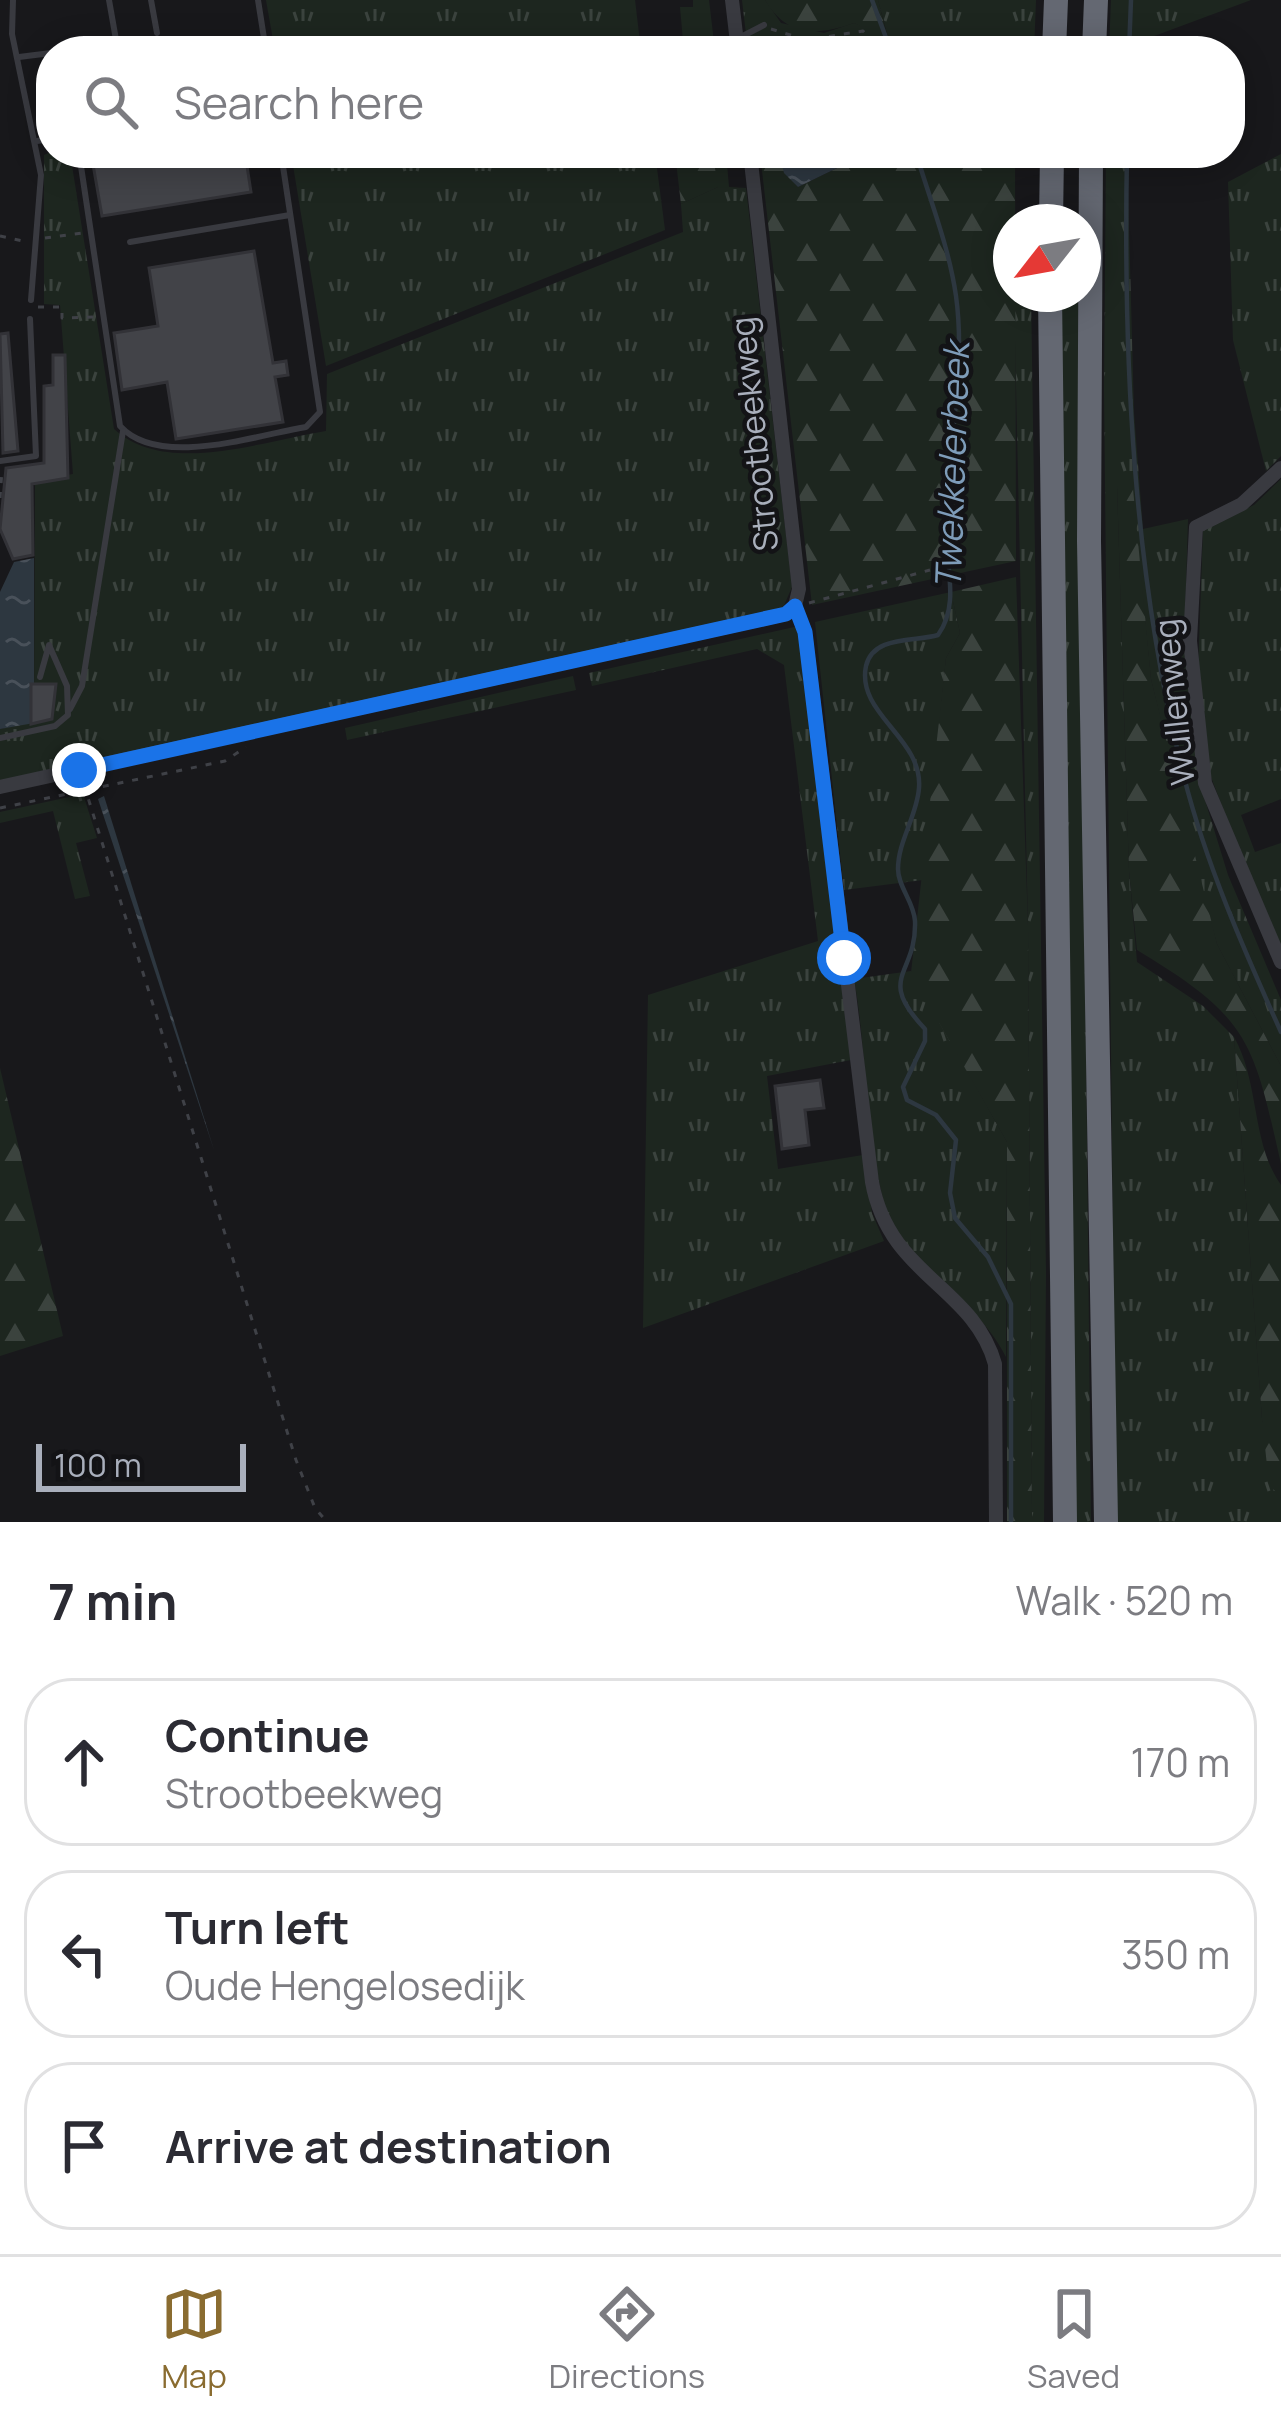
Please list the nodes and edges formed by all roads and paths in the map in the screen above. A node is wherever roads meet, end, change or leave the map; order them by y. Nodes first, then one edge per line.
1 (13, 0) edge
2 (109, 0) edge
3 (151, 0) edge
4 (258, 0) edge
5 (732, 0) edge
6 (1056, 0) edge
7 (1096, 0) edge
8 (764, 25) joint
9 (157, 33) dead end
10 (115, 36) edge
11 (264, 36) edge
12 (736, 36) edge
13 (749, 36) edge
14 (795, 36) edge
15 (831, 36) edge
16 (868, 36) edge
17 (1055, 36) edge
18 (1095, 36) edge
19 (36, 55) edge
20 (20, 57) junction
21 (36, 137) edge
22 (37, 168) edge
23 (81, 168) edge
24 (283, 168) edge
25 (751, 168) edge
26 (1052, 168) edge
27 (1091, 168) edge
28 (1051, 204) edge
29 (290, 214) junction
30 (91, 231) junction
31 (0, 236) edge
32 (37, 240) junction
33 (130, 242) dead end
34 (33, 304) joint
35 (1050, 312) edge
36 (103, 317) junction
37 (30, 319) dead end
38 (123, 431) junction
39 (1, 461) edge
40 (1281, 468) edge
41 (0, 498) edge
42 (930, 570) dead end
43 (795, 606) junction
44 (40, 677) dead end
45 (70, 709) junction
46 (265, 729) junction
47 (0, 738) edge
48 (79, 770) junction
49 (0, 787) edge
50 (85, 789) junction
51 (0, 808) edge
52 (1281, 962) edge
53 (327, 1522) edge
54 (996, 1522) edge
55 (1065, 1522) edge
56 (1106, 1522) edge

1 - 20 lane
2 - 10 lane
3 - 9 lane
4 - 11 lane
5 - 12 street
6 - 17 highway
7 - 18 highway
8 - 13 lane
8 - 14 path
15 - 16 path
19 - 20 lane
20 - 21 lane
22 - 32 lane
23 - 30 lane
24 - 29 lane
25 - 43 street, Strootbeekweg
26 - 28 highway
27 - 56 highway
29 - 33 lane
29 - 38 lane
30 - 32 path
30 - 36 lane
31 - 32 path
32 - 34 lane
34 - 36 path
35 - 55 highway
36 - 38 lane
37 - 39 lane
38 - 45 lane
39 - 41 path
40 - 52 street, Wullenweg
42 - 43 path
43 - 46 street
43 - 54 street, Strootbeekweg
44 - 45 lane
45 - 47 lane
46 - 48 street
46 - 50 path
48 - 49 street
48 - 50 path
50 - 51 path
50 - 53 path

